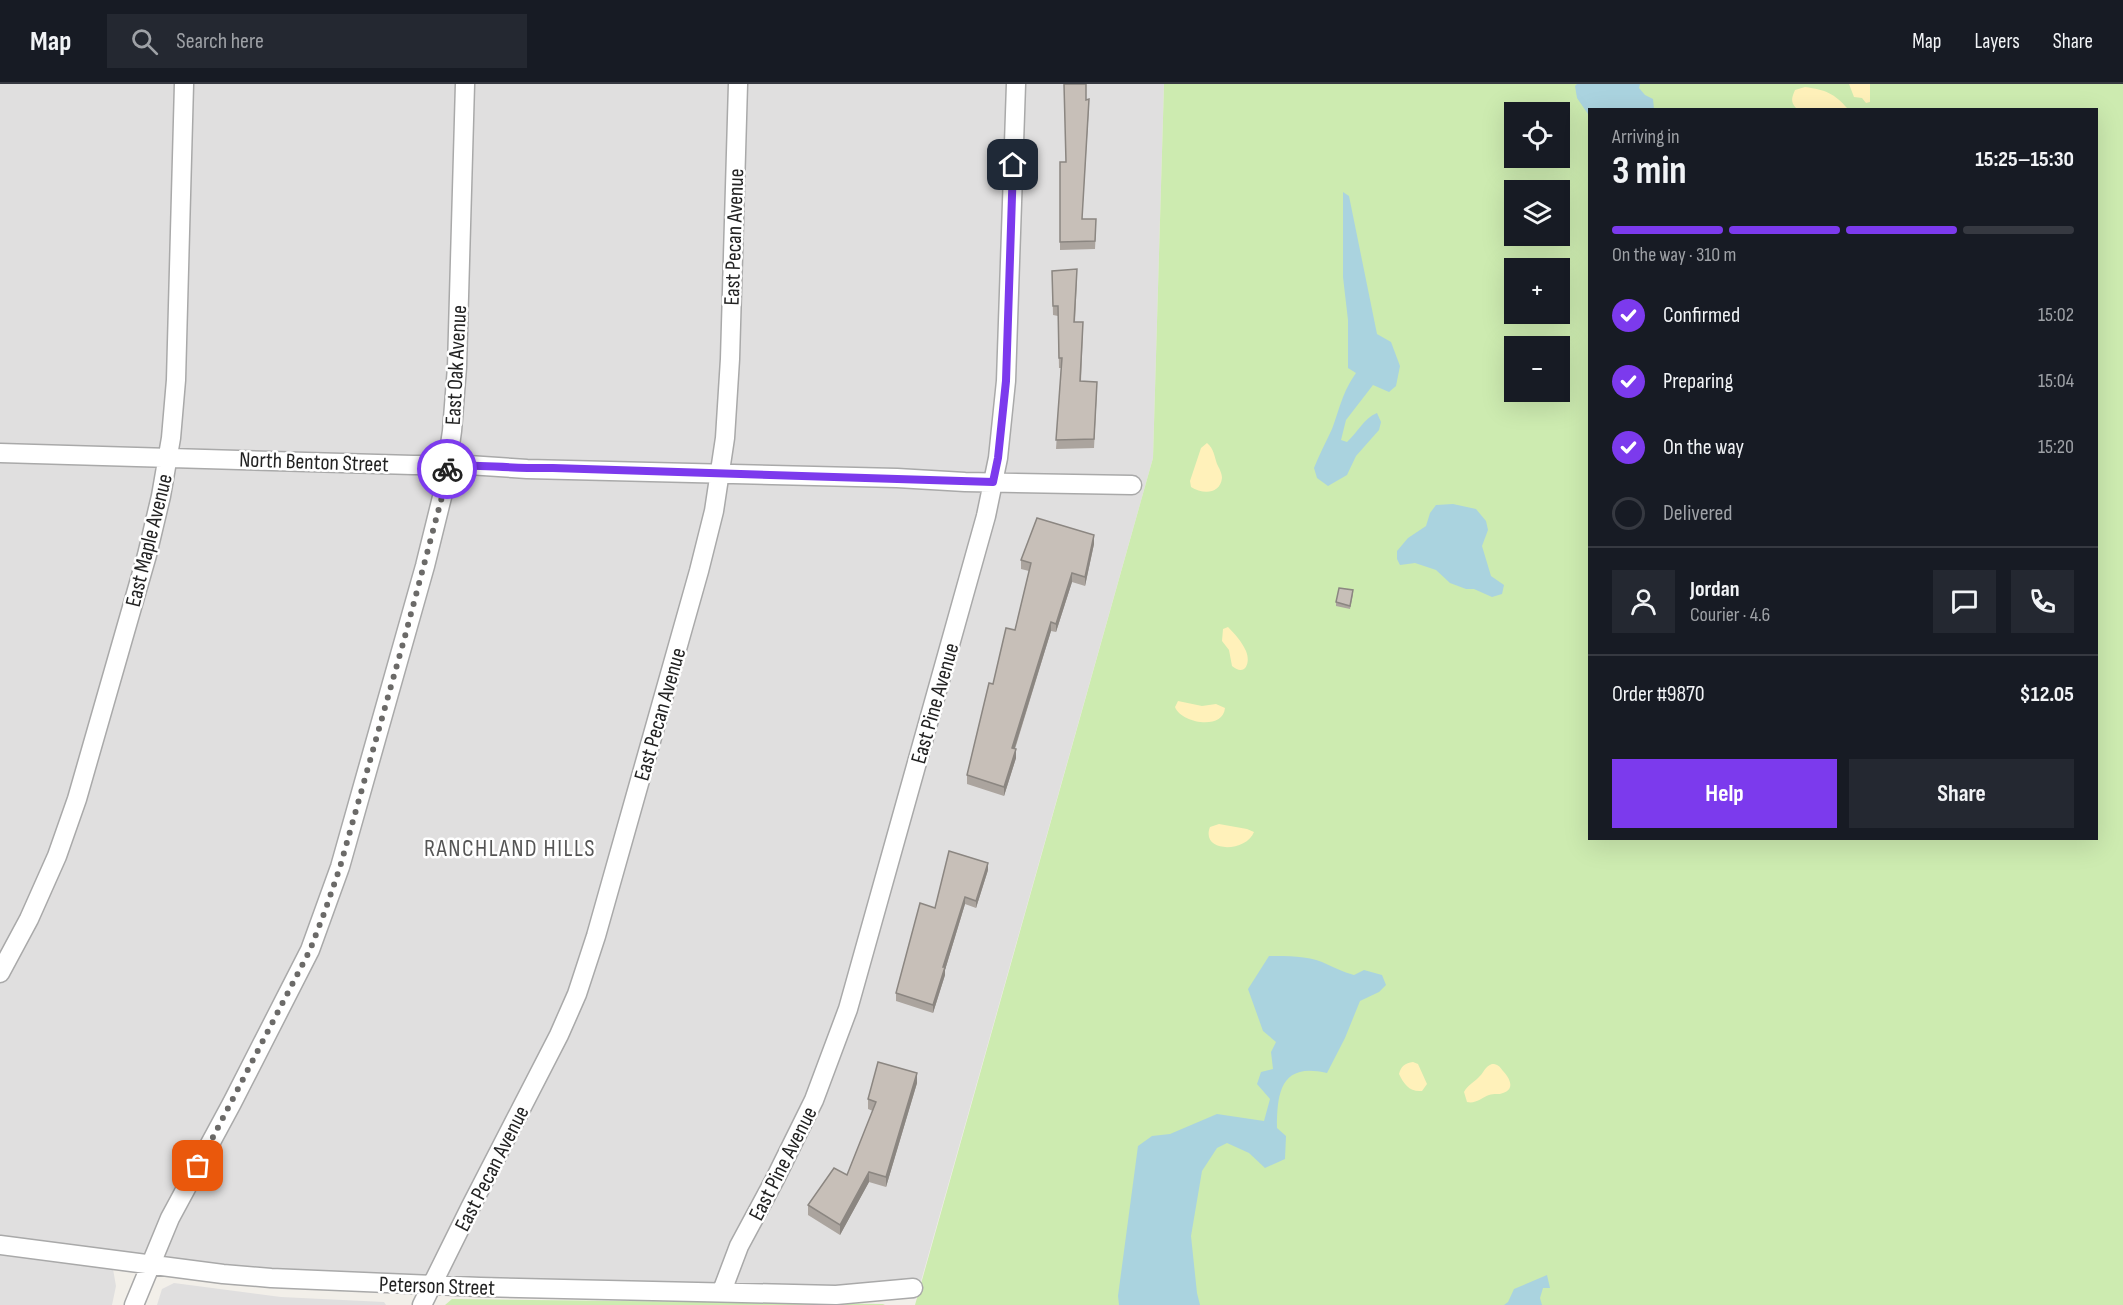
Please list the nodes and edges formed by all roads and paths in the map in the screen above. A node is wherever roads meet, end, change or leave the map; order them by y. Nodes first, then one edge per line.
1 (184, 84) edge
2 (465, 84) edge
3 (738, 84) edge
4 (1016, 84) edge
5 (0, 453) edge
6 (167, 458) junction
7 (447, 465) junction
8 (719, 474) junction
9 (993, 482) junction
10 (1132, 485) dead end
11 (0, 973) edge
12 (0, 1245) edge
13 (151, 1264) junction
14 (433, 1285) junction
15 (913, 1288) dead end
16 (722, 1291) junction
17 (134, 1305) edge
18 (422, 1305) edge

1 - 6 street, East Maple Avenue
2 - 7 street, East Oak Avenue
3 - 8 street, East Pecan Avenue
4 - 9 street, East Pine Avenue
5 - 6 street, North Benton Street
6 - 7 street, North Benton Street
6 - 11 street, East Maple Avenue
7 - 8 street, North Benton Street
7 - 13 street, East Oak Avenue
8 - 9 street, North Benton Street
8 - 14 street, East Pecan Avenue
9 - 10 street, North Benton Street
9 - 16 street, East Pine Avenue
12 - 13 street, Peterson Street
13 - 14 street, Peterson Street
13 - 17 street, East Oak Avenue
14 - 16 street, Peterson Street
14 - 18 street, East Pecan Avenue
15 - 16 street, Peterson Street

